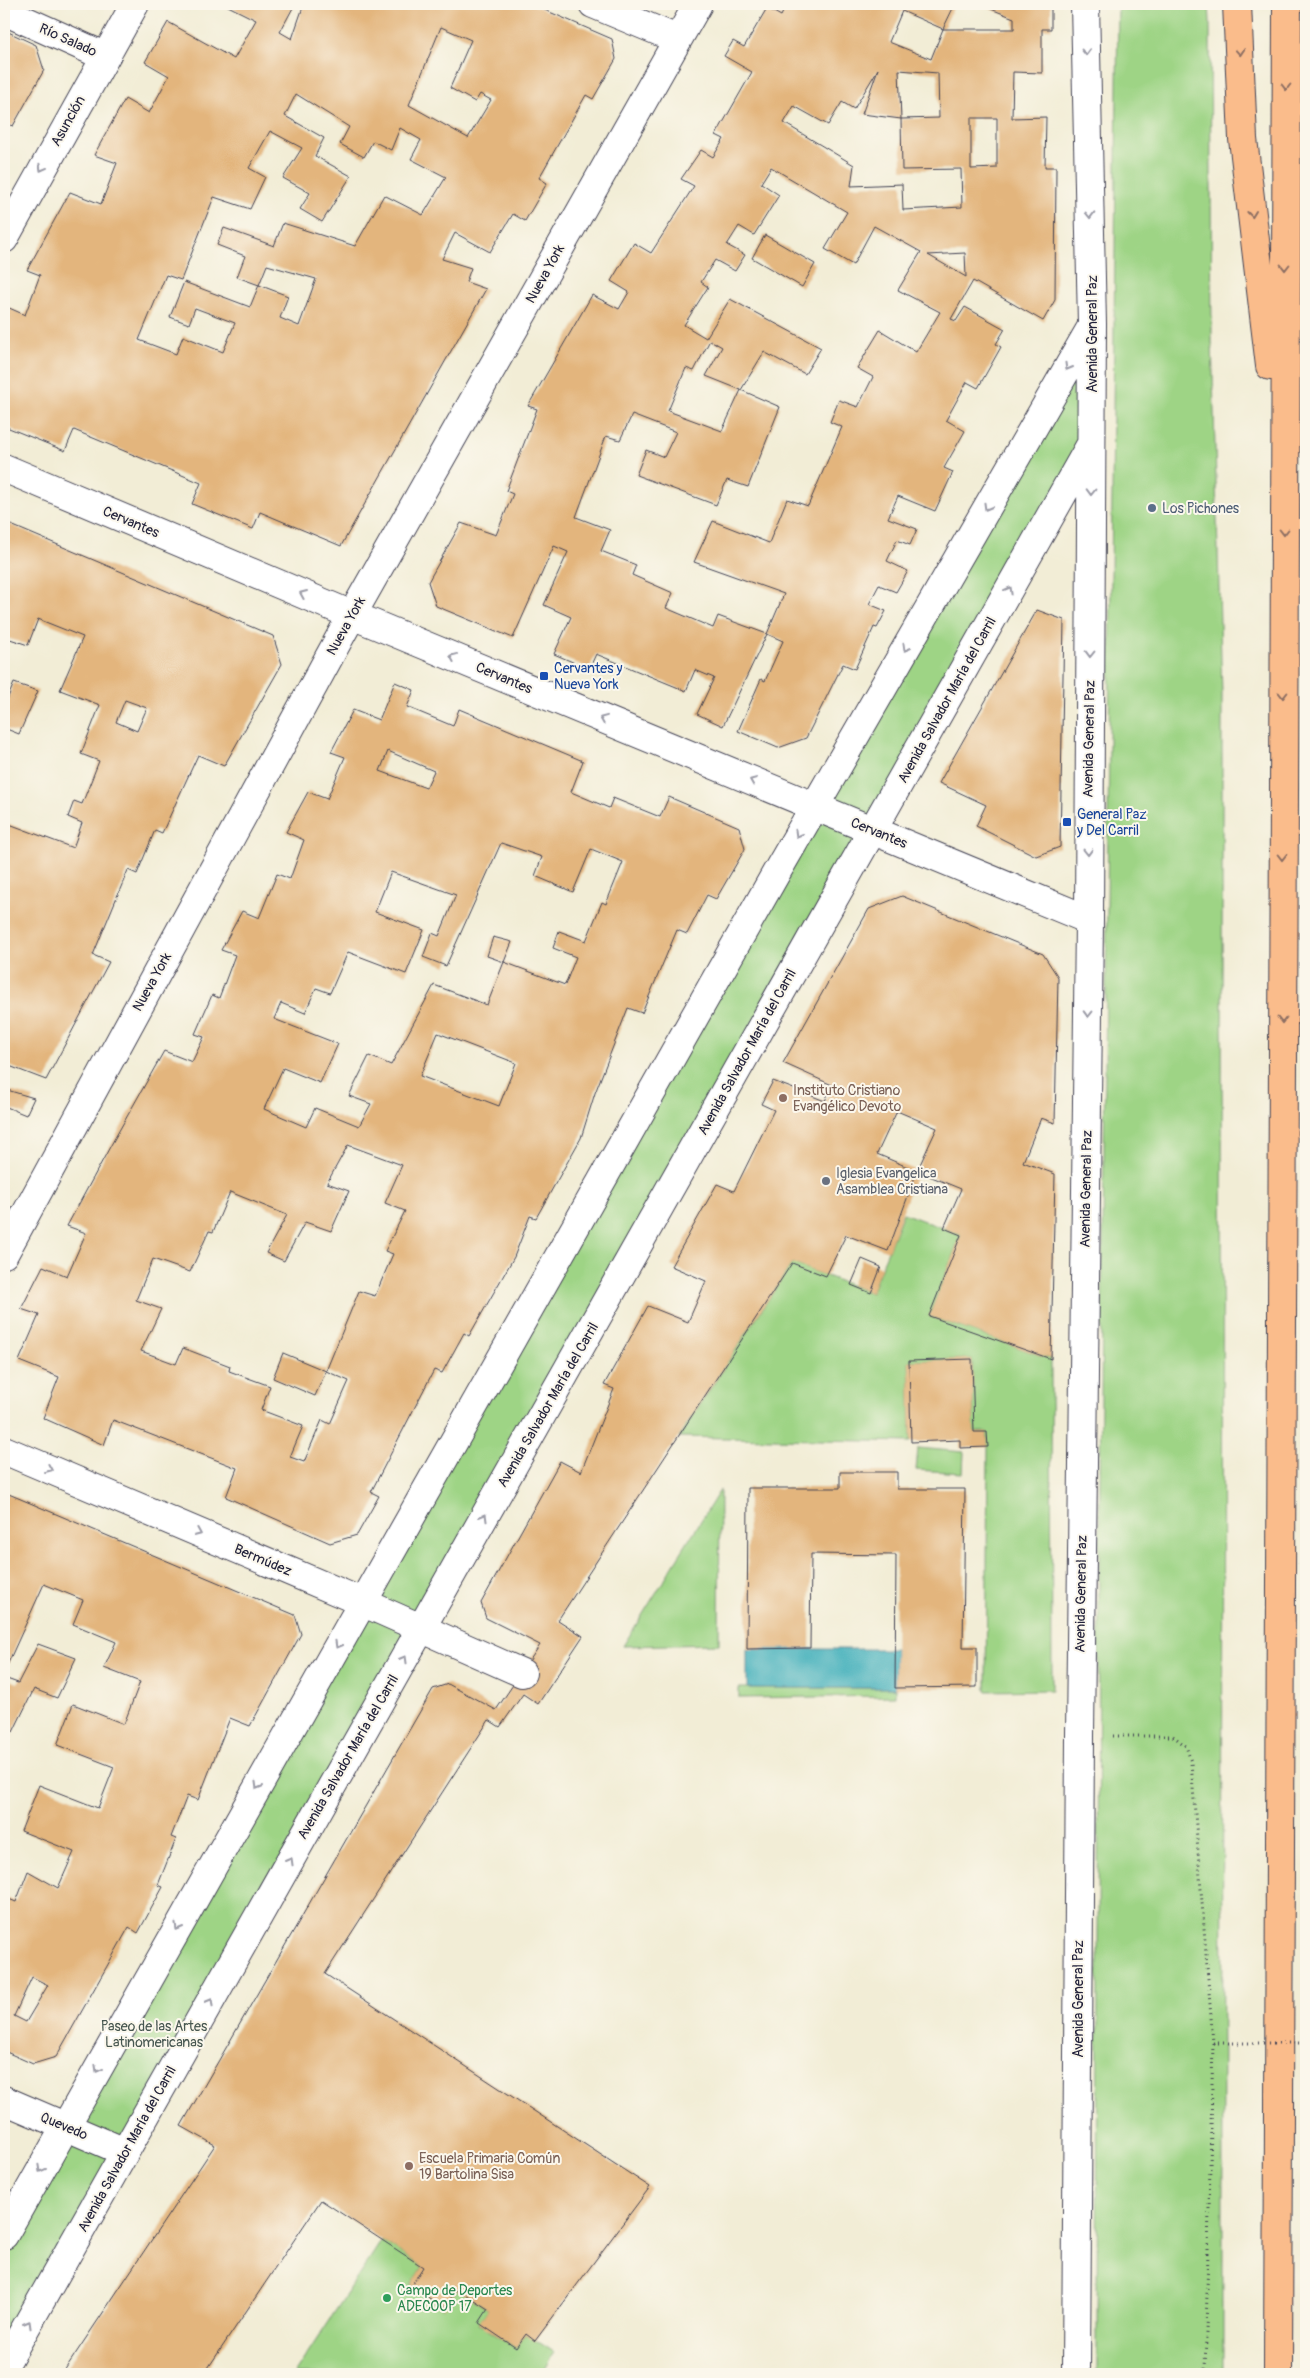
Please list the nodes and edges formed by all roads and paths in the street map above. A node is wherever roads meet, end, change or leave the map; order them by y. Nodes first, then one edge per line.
1 (134, 4) edge
2 (593, 4) edge
3 (698, 4) edge
4 (1085, 4) edge
5 (1237, 4) edge
6 (1287, 4) edge
7 (4, 11) edge
8 (677, 39) junction
9 (104, 56) junction
10 (4, 239) edge
11 (1092, 324) junction
12 (1092, 443) junction
13 (4, 468) edge
14 (1284, 484) junction
15 (352, 615) junction
16 (814, 806) junction
17 (873, 830) junction
18 (1089, 920) junction
19 (4, 1254) edge
20 (4, 1450) edge
21 (362, 1602) junction
22 (421, 1629) junction
23 (522, 1673) dead end
24 (1080, 1736) junction
25 (1213, 2043) junction
26 (1306, 2043) edge
27 (4, 2100) edge
28 (65, 2126) junction
29 (125, 2152) junction
30 (4, 2235) edge
31 (4, 2366) edge
32 (1076, 2374) edge
33 (1205, 2374) edge
34 (1278, 2374) edge

1 - 9 street, Asunción
2 - 8 street
3 - 8 street, Nueva York
4 -> 11 street, Avenida General Paz
5 -> 14 highway
6 -> 14 highway
7 - 9 street, Río Salado
8 - 15 street, Nueva York
9 -> 10 street, Asunción
11 - 12 street, Avenida General Paz
11 -> 16 street
17 -> 12 street, Avenida Salvador María del Carril
12 -> 18 street, Avenida General Paz
15 -> 13 street, Cervantes
14 -> 34 highway
16 -> 15 street, Cervantes
15 - 19 street, Nueva York
16 - 17 street, Cervantes
16 -> 21 street
17 - 18 street, Cervantes
22 -> 17 street, Avenida Salvador María del Carril
18 -> 24 street, Avenida General Paz
20 -> 21 street, Bermúdez
21 - 22 street, Bermúdez
21 -> 28 street
22 - 23 street, Bermúdez
29 -> 22 street, Avenida Salvador María del Carril
24 - 25 path
24 - 32 street, Avenida General Paz
25 - 26 path, bridge
25 - 33 path
27 - 28 street, Quevedo
28 - 29 street, Quevedo
28 -> 30 street
31 -> 29 street, Avenida Salvador María del Carril

